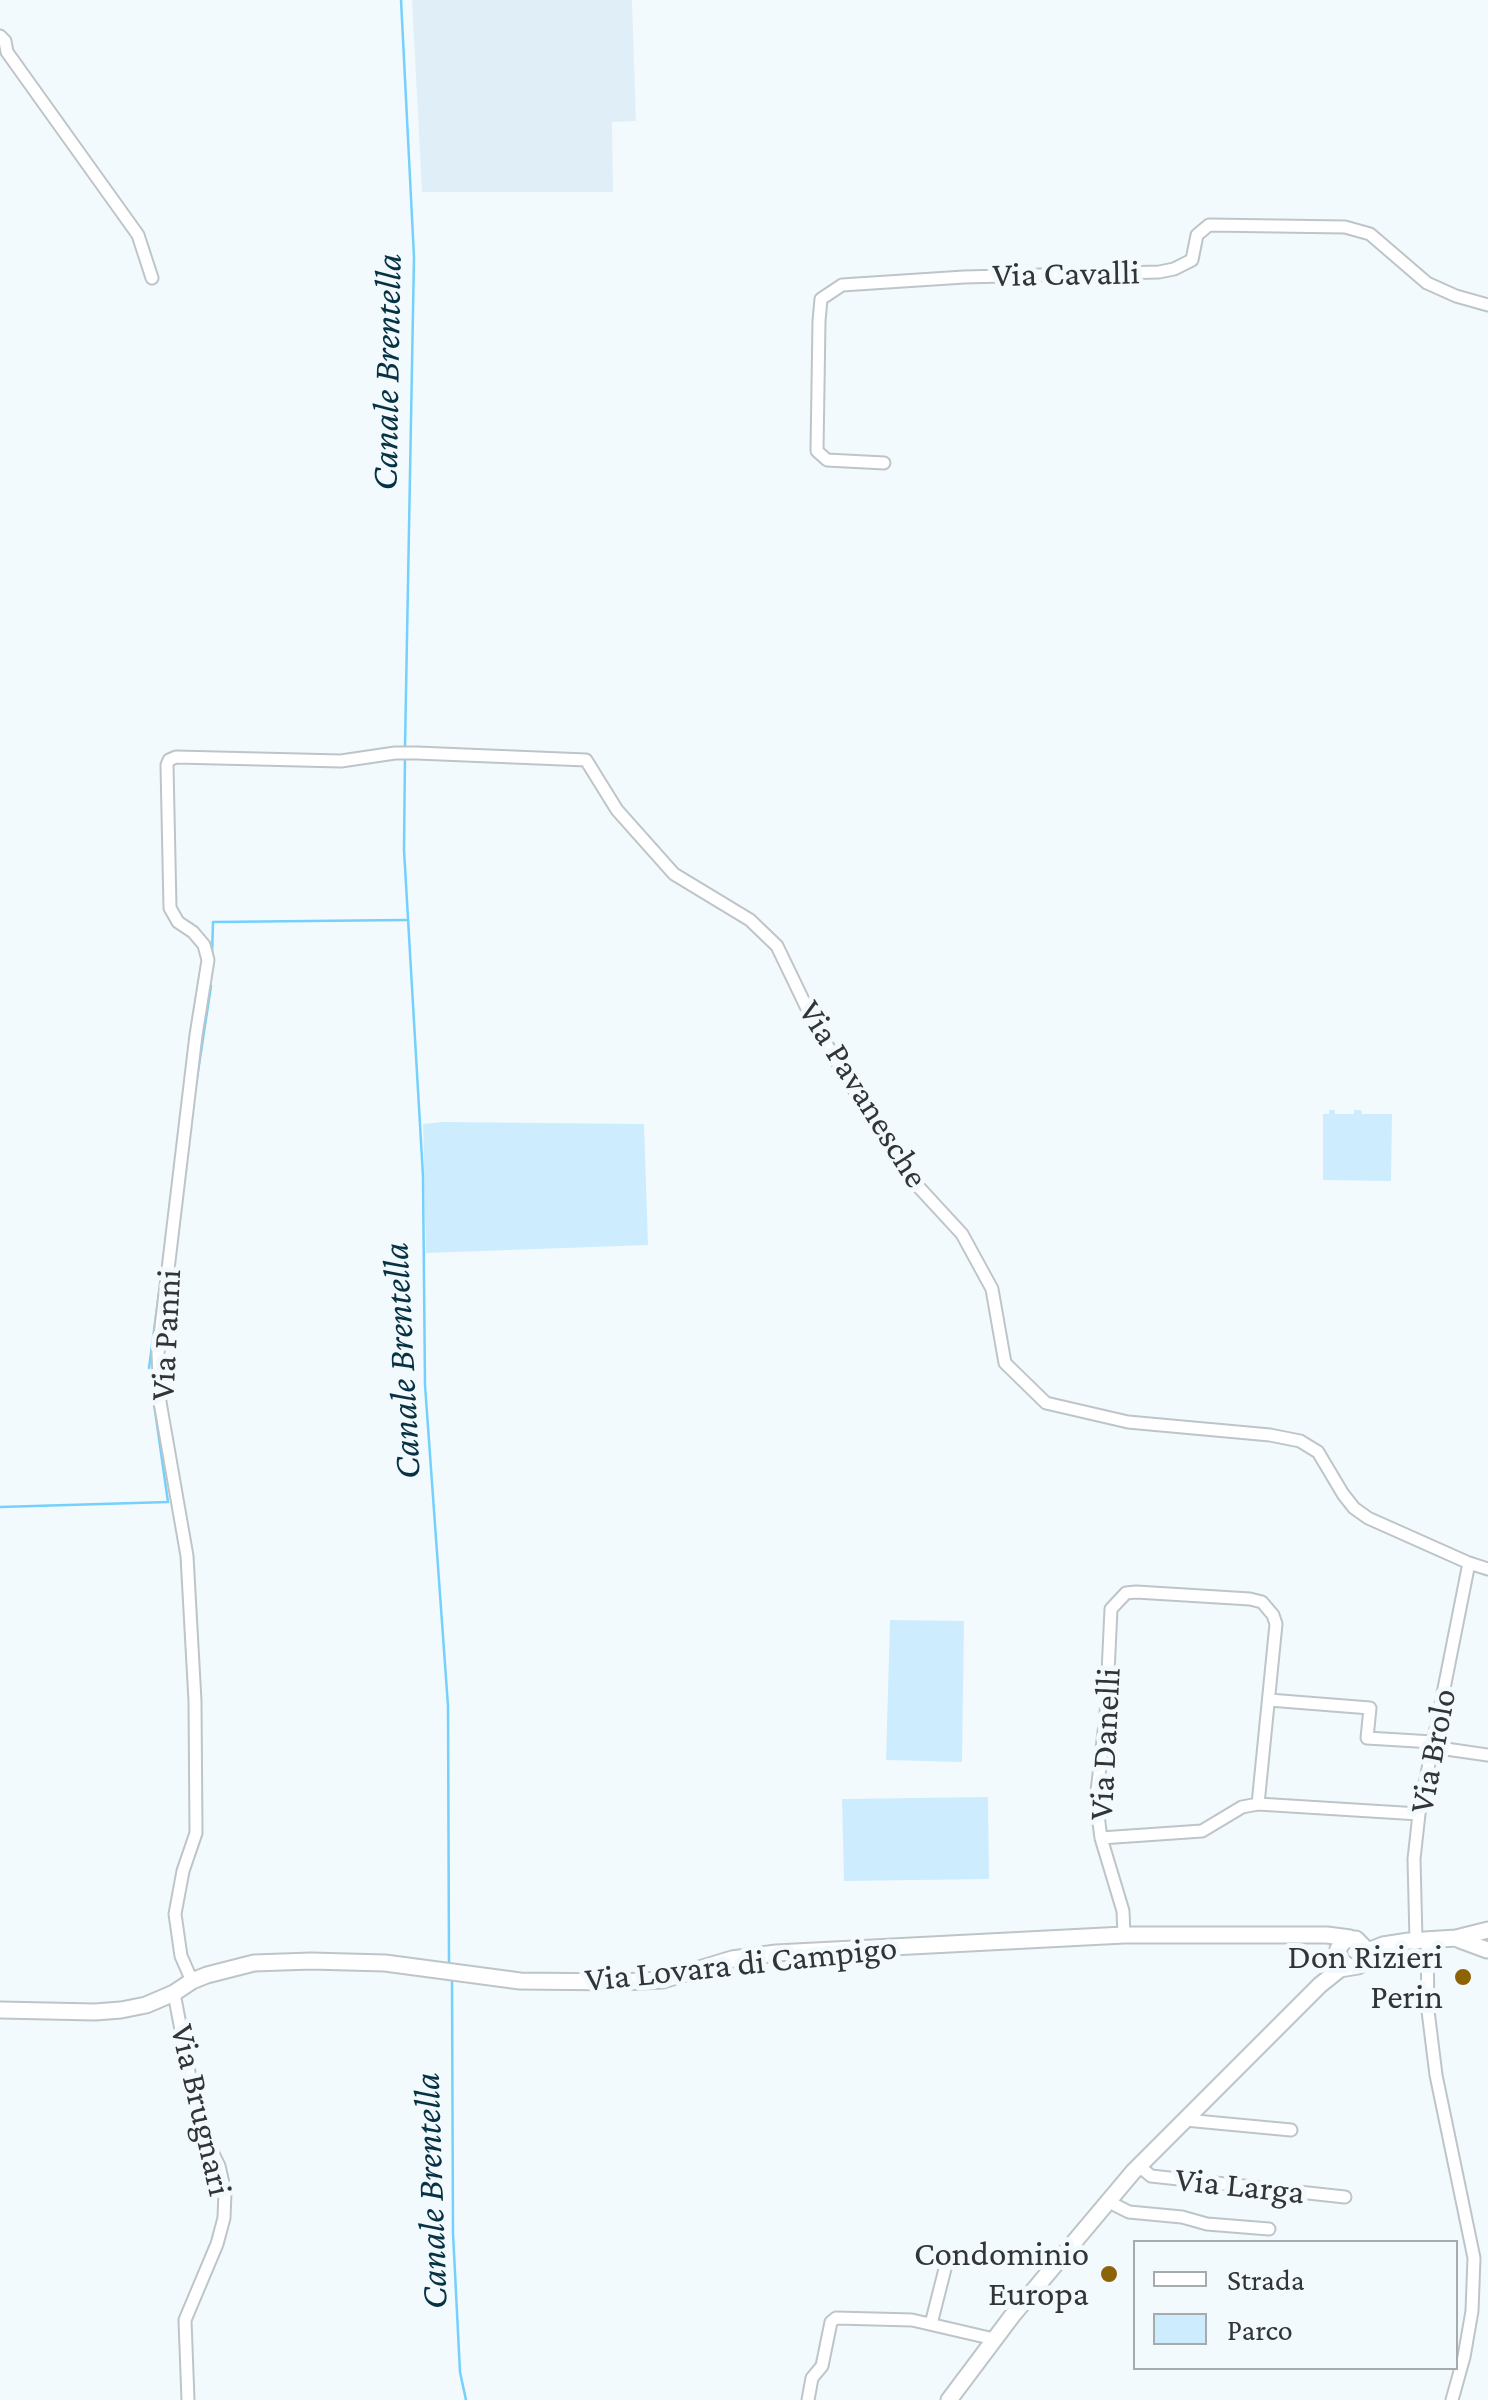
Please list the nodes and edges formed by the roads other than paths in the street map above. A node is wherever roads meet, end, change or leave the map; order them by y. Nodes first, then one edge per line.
1 (0, 36) edge
2 (3, 53) edge
3 (152, 278) dead end
4 (1488, 305) edge
5 (884, 463) dead end
6 (170, 760) joint
7 (1469, 1563) junction
8 (1488, 1568) edge
9 (1269, 1700) junction
10 (1432, 1745) junction
11 (1488, 1755) edge
12 (1258, 1804) junction
13 (1419, 1814) junction
14 (1101, 1838) junction
15 (1488, 1930) edge
16 (1124, 1936) junction
17 (1312, 1936) junction
18 (1353, 1938) junction
19 (1452, 1938) junction
20 (1417, 1940) junction
21 (1488, 1950) edge
22 (1341, 1958) junction
23 (1365, 1959) junction
24 (192, 1981) junction
25 (174, 1994) junction
26 (0, 2010) edge
27 (1185, 2120) junction
28 (1290, 2130) dead end
29 (1139, 2166) junction
30 (1345, 2197) dead end
31 (1107, 2201) junction
32 (1269, 2229) dead end
33 (947, 2262) dead end
34 (931, 2324) junction
35 (994, 2338) junction
36 (188, 2400) edge
37 (808, 2400) edge
38 (949, 2400) edge
39 (1452, 2400) edge

1 - 2 street
2 - 3 street
4 - 5 street, Via Cavalli
6 - 7 street, Via Pavanesche
6 - 24 street, Via Panni
7 - 8 street, Via Pavanesche
7 - 10 street, Via Brolo
9 - 10 street
9 - 12 street
9 - 14 street, Via Danelli
10 - 11 street
10 - 13 street, Via Brolo
12 - 13 street
12 - 14 street
13 - 20 street, Via Brolo
14 - 16 street, Via Danelli
15 - 19 street, Via Lovara di Campigo
15 - 21 street
16 - 17 street, Via Lovara di Campigo
16 - 24 street, Via Lovara di Campigo
17 - 18 street, Via Lovara di Campigo
17 - 22 street, Via Lovara di Campigo
18 - 20 street, Via Lovara di Campigo
18 - 22 street
18 - 23 street
19 - 20 street, Via Lovara di Campigo
19 - 21 street, Via Lovara di Campigo
20 - 23 street, Via Lovara di Campigo
20 - 39 street, Via Brolo
22 - 23 street
22 - 27 street, Via Larga
24 - 25 street, Via Lovara di Campigo
25 - 26 street, Via Lovara di Campigo
25 - 36 street, Via Brugnari
27 - 28 street, Via Larga
27 - 29 street, Via Larga
29 - 30 street, Via Larga
29 - 31 street, Via Larga
31 - 32 street
31 - 35 street, Via Larga
33 - 34 street
34 - 35 street
34 - 37 street
35 - 38 street, Via Larga

